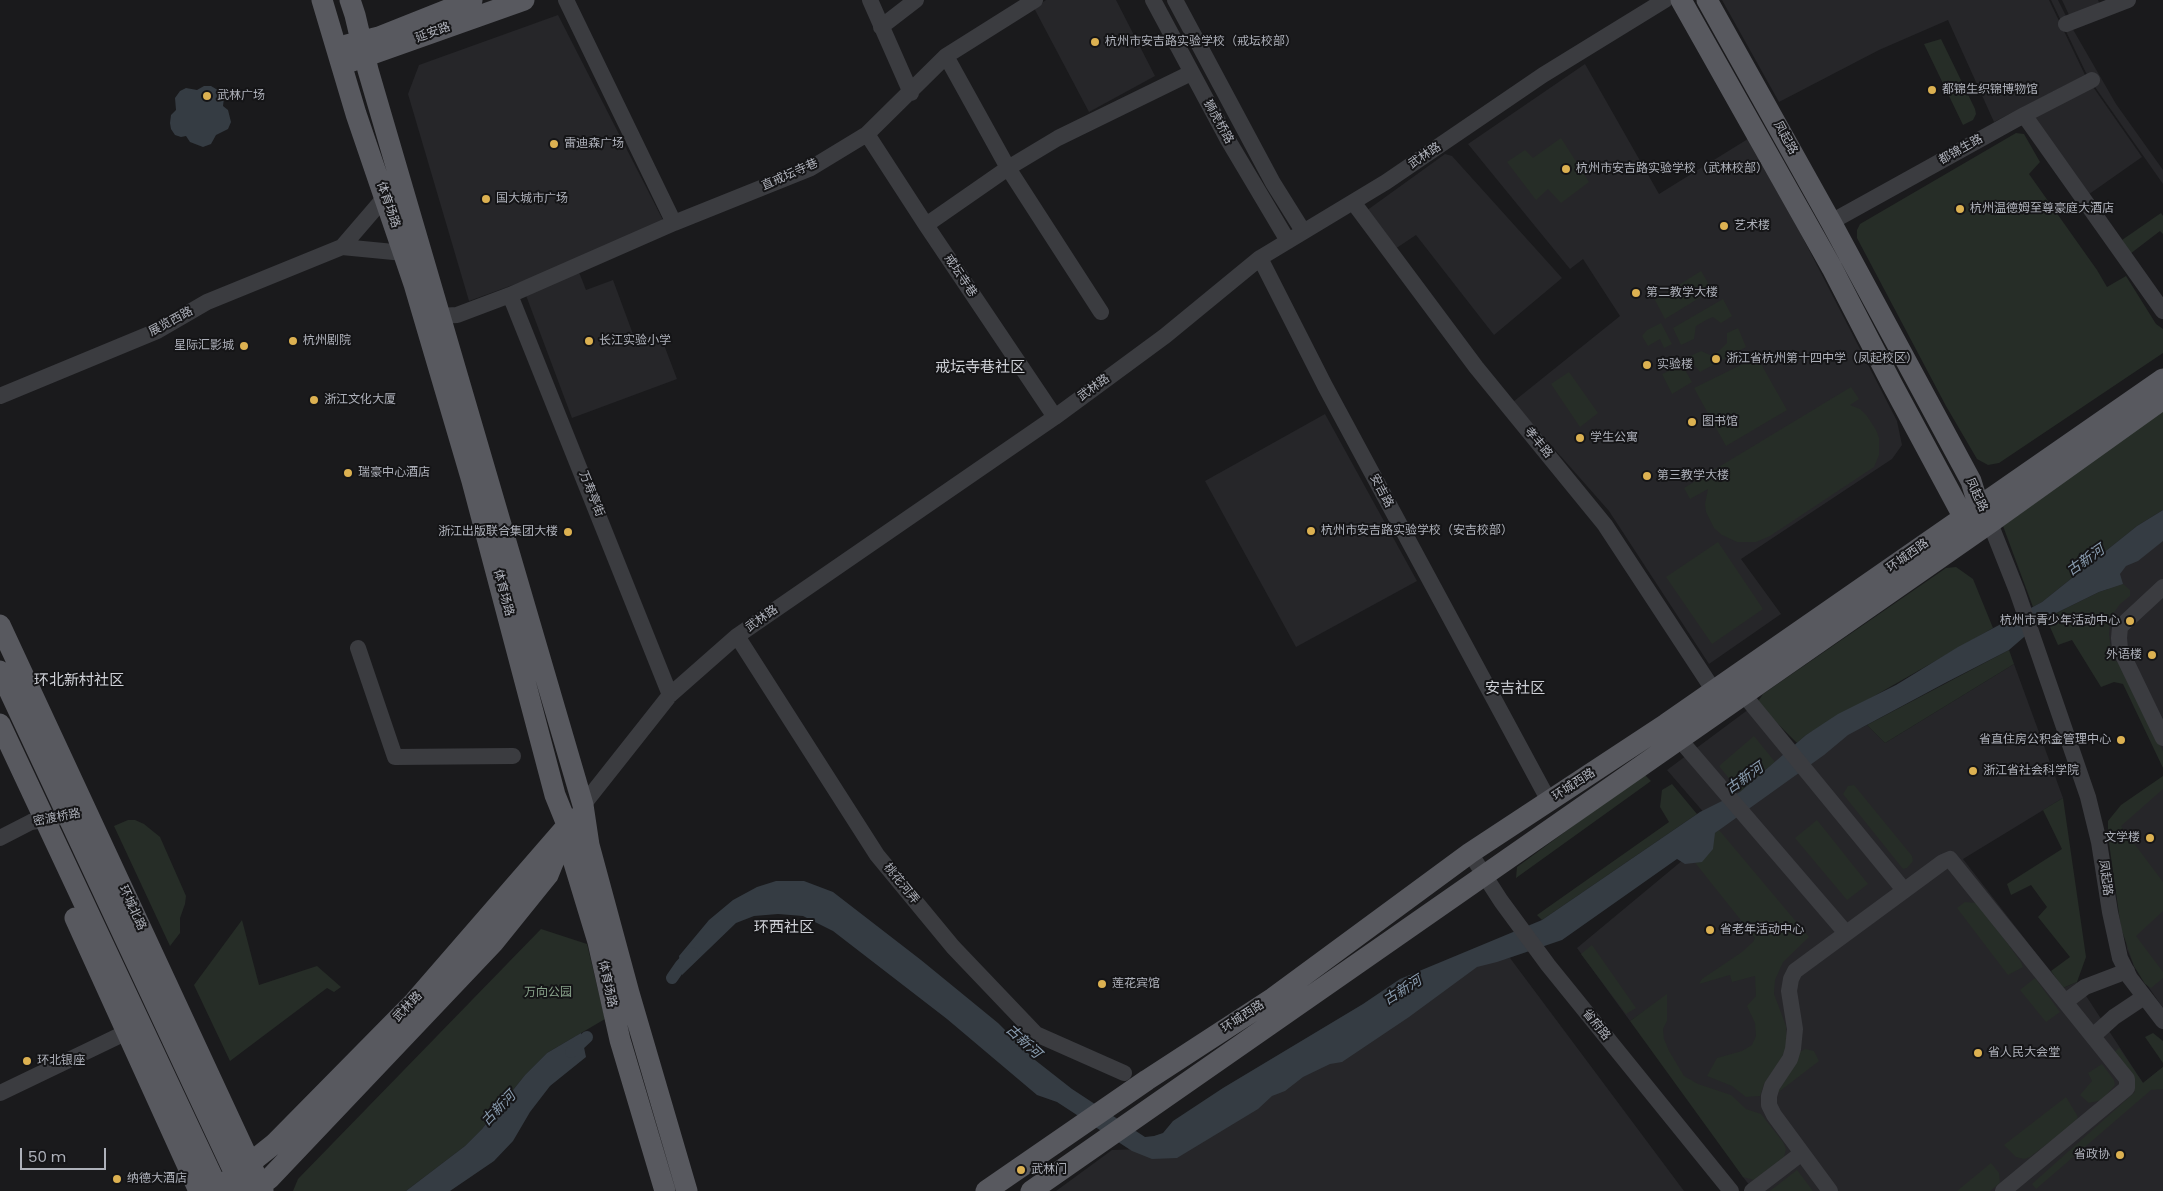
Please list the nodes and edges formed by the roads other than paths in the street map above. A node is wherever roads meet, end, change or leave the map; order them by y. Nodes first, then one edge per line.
1 (322, 0) edge
2 (350, 0) edge
3 (449, 0) edge
4 (472, 0) edge
5 (524, 0) edge
6 (566, 0) edge
7 (870, 0) edge
8 (916, 0) edge
9 (1035, 0) edge
10 (1153, 0) edge
11 (1175, 0) edge
12 (1665, 0) edge
13 (1681, 0) edge
14 (1708, 0) edge
15 (2128, 0) edge
16 (2066, 24) dead end
17 (881, 27) junction
18 (363, 49) junction
19 (340, 56) junction
20 (946, 56) junction
21 (1191, 73) junction
22 (2092, 80) dead end
23 (911, 93) junction
24 (2024, 115) junction
25 (867, 134) junction
26 (1008, 168) junction
27 (385, 197) junction
28 (1353, 202) junction
29 (674, 222) junction
30 (1831, 222) junction
31 (926, 225) junction
32 (1303, 231) junction
33 (1288, 241) junction
34 (342, 247) junction
35 (404, 253) junction
36 (1260, 258) junction
37 (510, 295) junction
38 (2163, 311) edge
39 (1101, 312) dead end
40 (439, 316) junction
41 (2163, 379) edge
42 (0, 396) edge
43 (2163, 399) edge
44 (1056, 417) junction
45 (1978, 516) junction
46 (2163, 587) edge
47 (0, 625) edge
48 (737, 636) junction
49 (358, 648) dead end
50 (0, 671) edge
51 (1714, 691) junction
52 (670, 695) junction
53 (1744, 695) junction
54 (0, 724) edge
55 (2163, 738) edge
56 (1680, 740) junction
57 (0, 754) edge
58 (513, 756) dead end
59 (1549, 801) junction
60 (583, 805) junction
61 (77, 814) junction
62 (38, 821) junction
63 (568, 826) junction
64 (0, 838) edge
65 (1470, 853) junction
66 (1484, 874) junction
67 (1904, 890) junction
68 (1846, 933) junction
69 (2127, 971) junction
70 (2144, 997) junction
71 (2065, 1002) junction
72 (2163, 1021) edge
73 (127, 1032) junction
74 (2093, 1036) junction
75 (1124, 1073) dead end
76 (0, 1093) edge
77 (1802, 1153) junction
78 (251, 1183) edge
79 (213, 1190) edge
80 (665, 1191) edge
81 (687, 1191) edge
82 (986, 1191) edge
83 (1031, 1191) edge
84 (1731, 1191) edge
85 (1752, 1191) edge
86 (1830, 1191) edge
87 (2003, 1191) edge

1 - 19 main road, 体育场路
2 - 18 main road, 体育场路
3 - 18 main road
4 - 18 main road, 延安路
5 - 18 main road, 延安路
6 - 29 street
7 - 17 street
8 - 17 street
9 - 20 street, 直戒坛寺巷
10 - 21 street, 狮虎桥路
11 - 32 street, 狮虎桥路
12 - 28 street, 武林路
13 - 45 main road
14 - 30 main road, 凤起路
15 - 16 street
17 - 23 street
18 - 19 main road, 延安路
18 - 40 main road, 体育场路
19 - 27 main road, 体育场路
20 - 23 street, 直戒坛寺巷
20 - 26 street
21 - 26 street
21 - 33 street, 狮虎桥路
22 - 24 street, 都锦生路
23 - 25 street, 直戒坛寺巷
24 - 30 street, 都锦生路
24 - 38 street
25 - 29 street, 直戒坛寺巷
25 - 31 street, 戒坛寺巷
26 - 31 street
26 - 39 street
27 - 34 street, 展览西路
27 - 35 main road, 体育场路
28 - 32 street, 武林路
28 - 51 street, 孝丰路
29 - 37 street, 直戒坛寺巷
30 - 45 main road, 凤起路
31 - 44 street, 戒坛寺巷
32 - 33 street, 武林路
33 - 36 street, 武林路
34 - 35 street, 展览西路
34 - 42 street, 展览西路
35 - 63 main road, 体育场路
36 - 44 street, 武林路
36 - 59 street, 安吉路
37 - 40 street, 直戒坛寺巷
37 - 52 street, 万寿亭街
40 - 60 main road, 体育场路
41 - 45 main road, 环城西路
43 - 45 main road, 环城西路
44 - 48 street, 武林路
45 - 51 main road, 环城西路
45 - 53 main road, 环城西路
45 - 69 street, 凤起路
46 - 55 street
47 - 61 main road, 环城北路
48 - 52 street, 武林路
48 - 75 street, 桃花河弄
49 - 58 street
50 - 61 main road, 环城北路
51 - 59 main road, 环城西路
52 - 60 street, 武林路
53 - 56 main road, 环城西路
53 - 67 street
54 - 62 main road
56 - 66 main road, 环城西路
56 - 68 street
57 - 62 main road
59 - 65 main road, 环城西路
60 - 63 main road, 武林路
60 - 81 main road, 体育场路
61 - 62 street, 密渡桥路
61 - 78 main road, 环城北路
62 - 64 street, 密渡桥路
62 - 73 main road
62 - 79 main road
63 - 78 main road, 武林路
63 - 80 main road, 体育场路
65 - 66 street, 省府路
65 - 82 main road, 环城西路
66 - 83 main road, 环城西路
66 - 84 street, 省府路
67 - 68 street
67 - 71 street
68 - 77 street
69 - 70 street, 凤起路
69 - 71 street
70 - 72 street, 凤起路
70 - 74 street
71 - 74 street
73 - 76 street
73 - 79 main road
74 - 87 street
77 - 85 street
77 - 86 street
78 - 79 main road, 武林路

